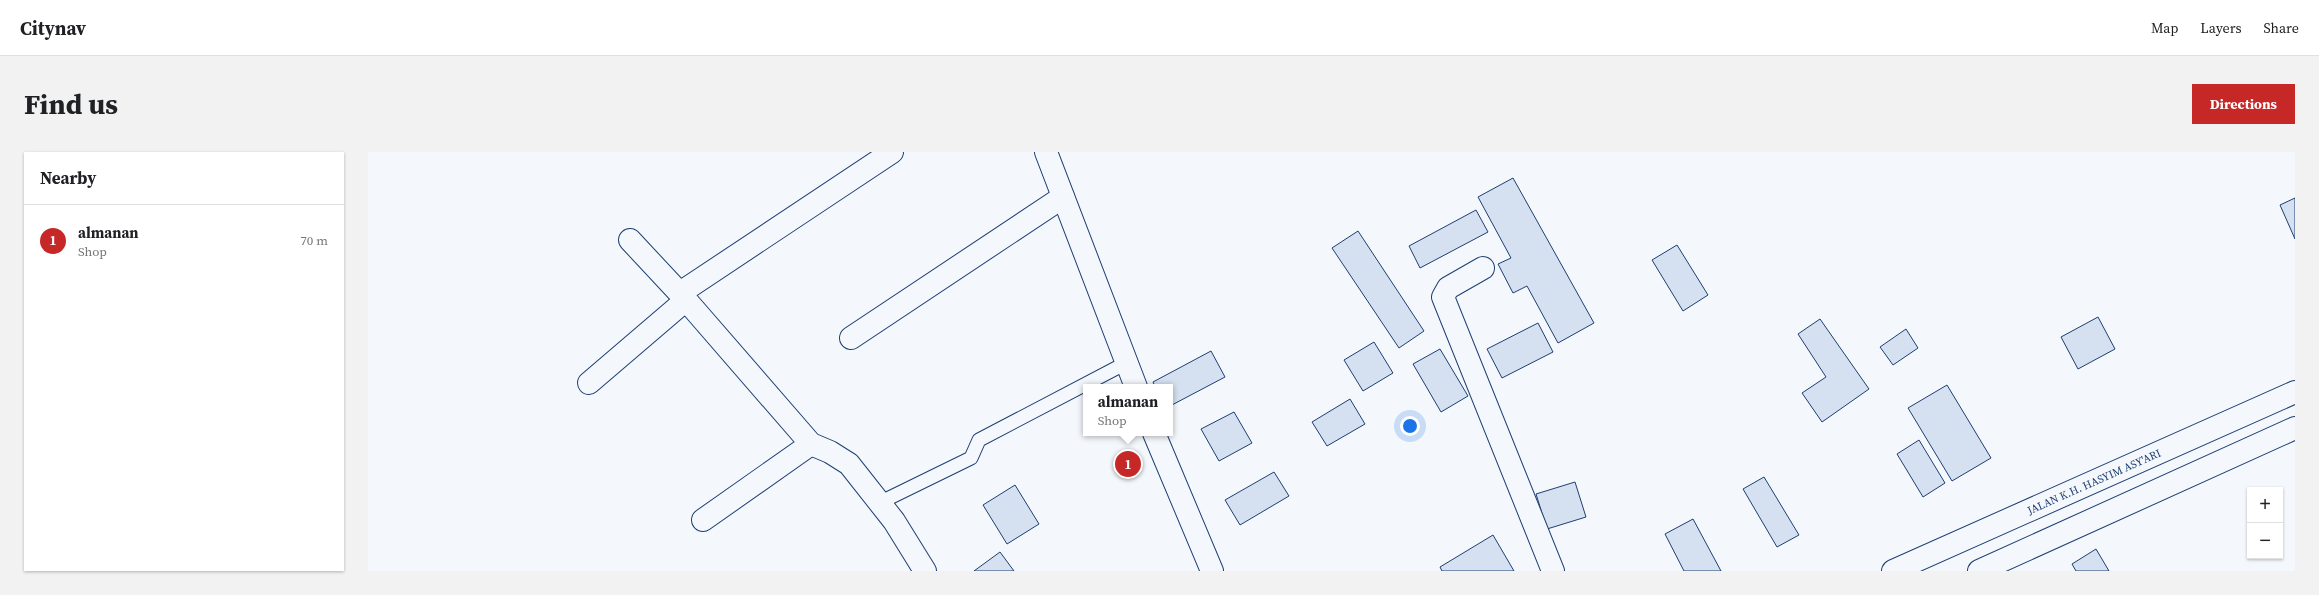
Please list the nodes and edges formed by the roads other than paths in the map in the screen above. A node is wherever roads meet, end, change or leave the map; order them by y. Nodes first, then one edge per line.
1 (892, 152) edge
2 (1046, 152) edge
3 (1063, 197) junction
4 (630, 240) dead end
5 (1483, 268) dead end
6 (683, 297) junction
7 (851, 338) dead end
8 (1126, 363) junction
9 (589, 383) dead end
10 (1086, 384) edge
11 (1135, 384) edge
12 (1083, 386) edge
13 (2295, 392) edge
14 (2295, 428) edge
15 (1155, 436) edge
16 (811, 444) junction
17 (879, 503) junction
18 (702, 520) dead end
19 (926, 571) edge
20 (1212, 571) edge
21 (1553, 571) edge
22 (1893, 571) edge
23 (1979, 571) edge

1 - 6 street
2 - 3 street
3 - 7 street
3 - 8 street
4 - 6 street
5 - 21 street
6 - 9 street
6 - 16 street
8 - 10 lane
8 - 11 street
12 - 17 lane
13 - 22 street, JALAN K.H. HASYIM ASY'ARI
14 - 23 street
15 - 20 street
16 - 17 street
16 - 18 street
17 - 19 street

